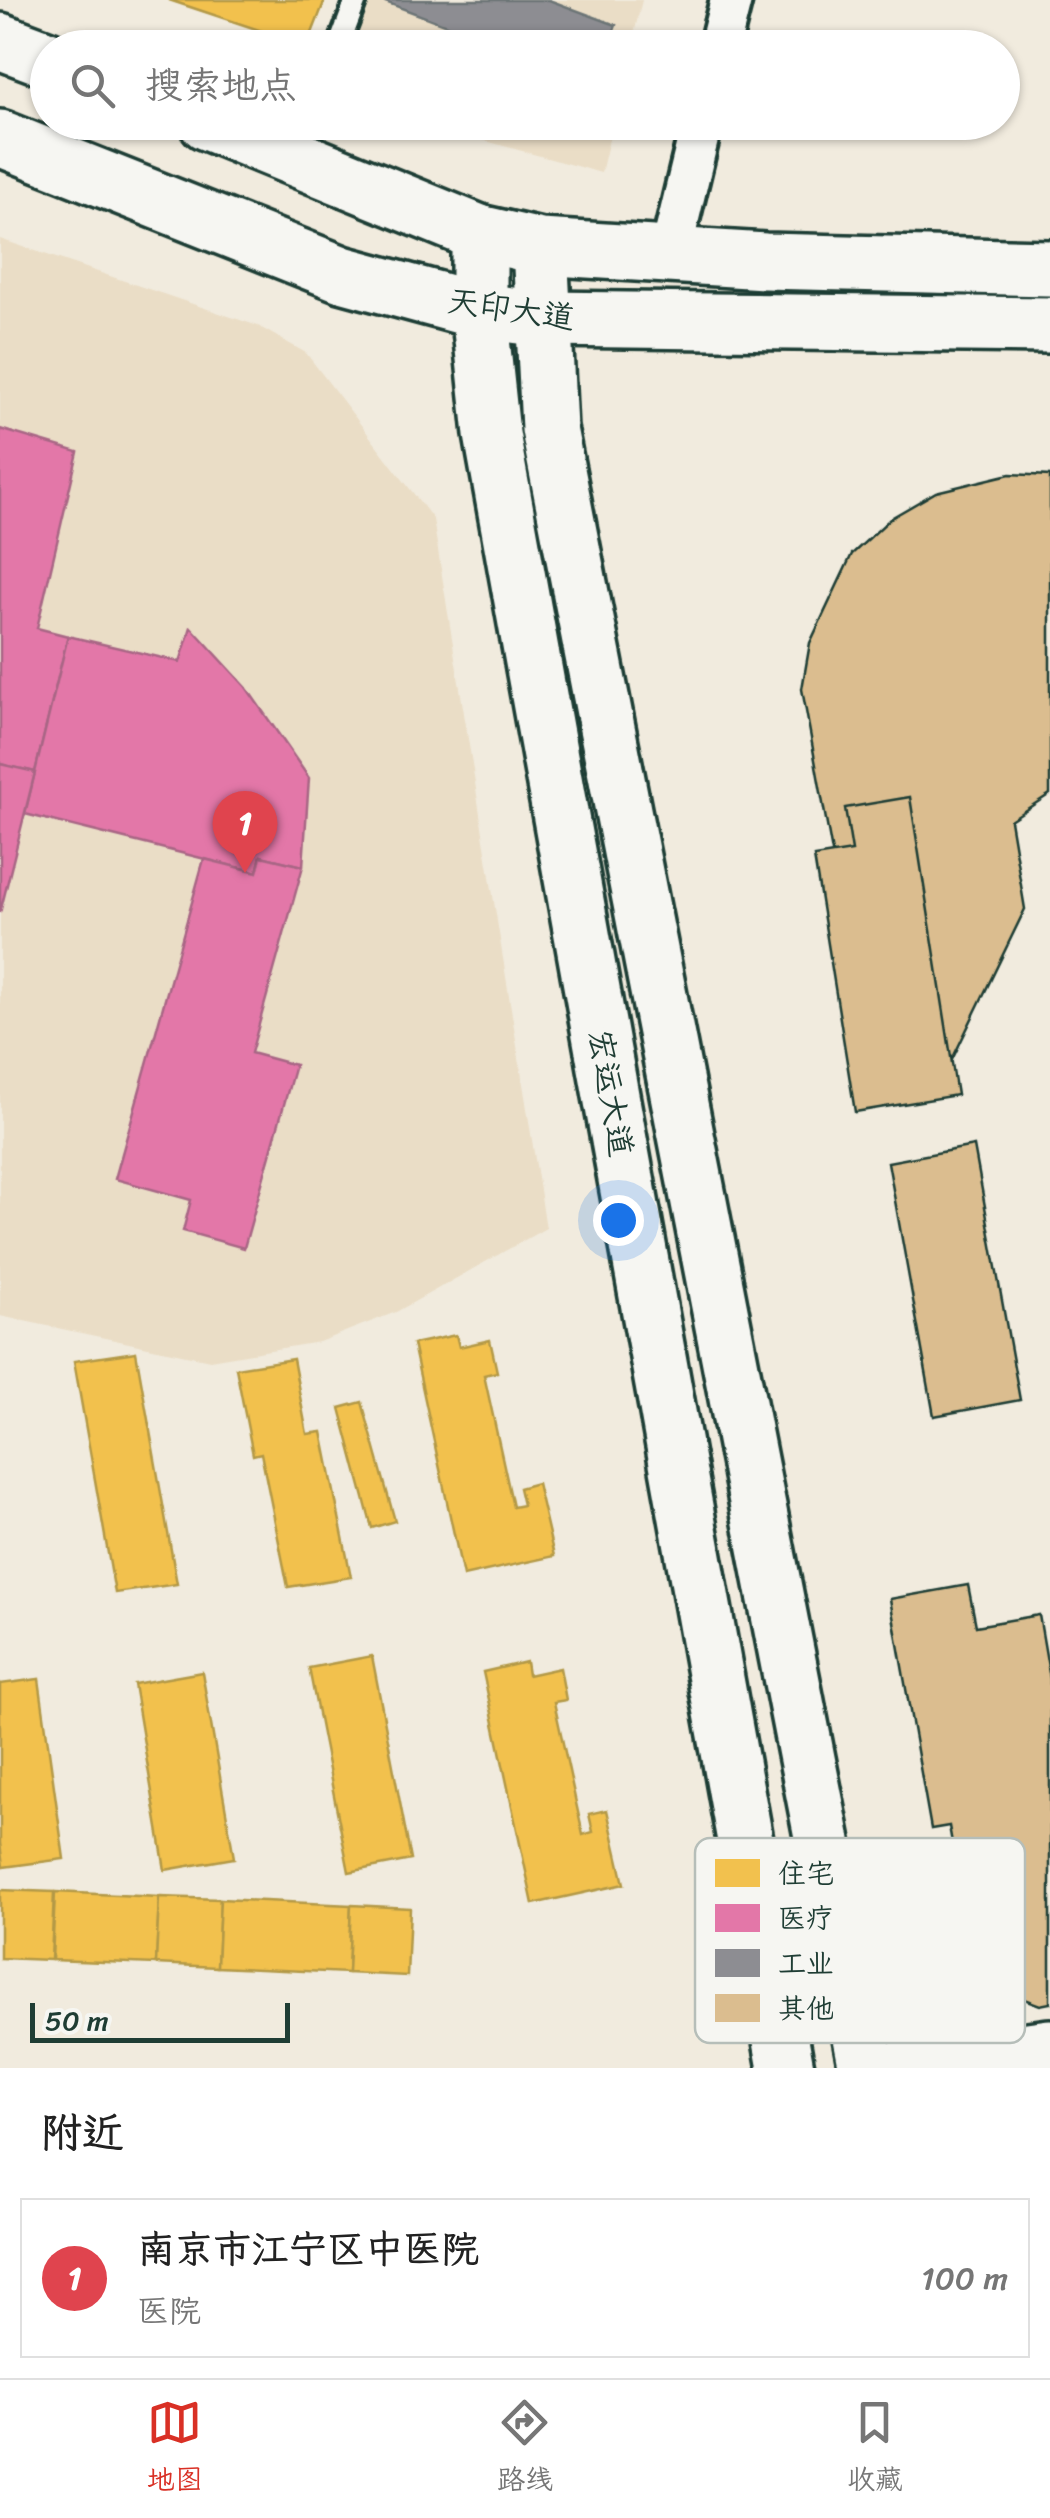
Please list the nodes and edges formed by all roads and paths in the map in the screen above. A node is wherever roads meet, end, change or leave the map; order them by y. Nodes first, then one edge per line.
1 (356, 0) edge
2 (731, 0) edge
3 (345, 30) edge
4 (724, 30) edge
5 (0, 40) edge
6 (30, 52) edge
7 (0, 138) edge
8 (303, 140) edge
9 (698, 140) edge
10 (479, 233) junction
11 (540, 247) junction
12 (670, 255) junction
13 (1050, 268) edge
14 (479, 311) junction
15 (544, 319) junction
16 (1050, 325) edge
17 (745, 1838) edge
18 (822, 1838) edge
19 (782, 2043) edge
20 (862, 2043) edge
21 (1050, 2047) edge
22 (786, 2068) edge
23 (867, 2068) edge
24 (901, 2068) edge

1 - 3 lane
2 - 4 street
5 - 6 main road
7 - 14 main road, 天印大道
8 - 10 main road, 天印大道
9 - 12 street
10 - 11 main road, 天印大道
10 - 14 main road, 宏运大道
11 - 12 main road, 天印大道
11 - 15 main road, 宏运大道
12 - 13 main road, 天印大道
14 - 15 main road, 天印大道
14 - 17 main road, 宏运大道
15 - 16 main road, 天印大道
15 - 18 main road, 宏运大道
19 - 22 main road, 宏运大道
20 - 23 main road, 宏运大道
21 - 24 main road

